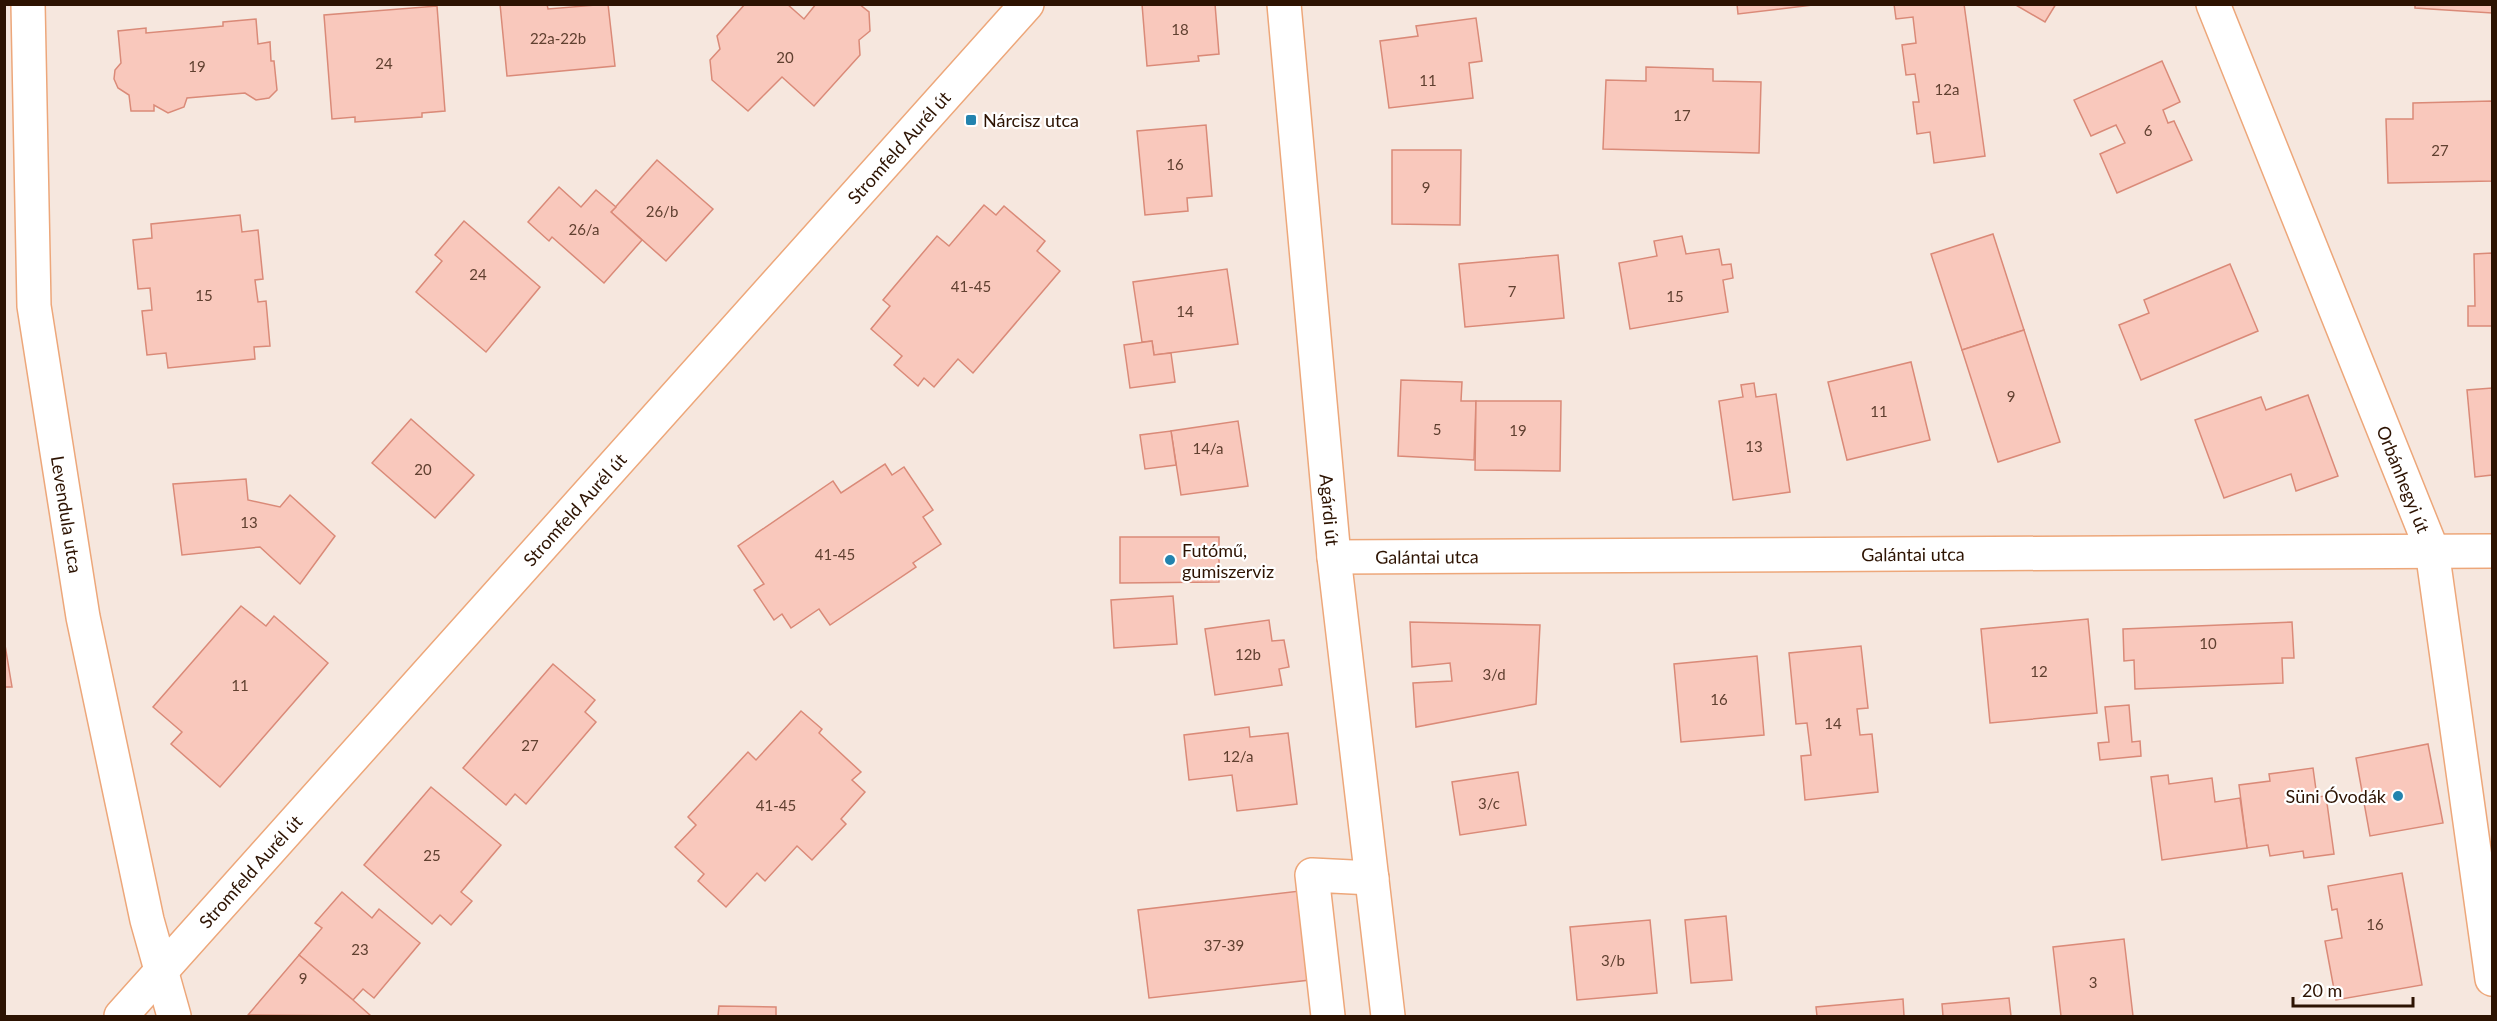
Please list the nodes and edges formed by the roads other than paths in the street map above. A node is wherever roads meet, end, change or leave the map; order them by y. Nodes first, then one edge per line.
1 (28, 4) edge
2 (1027, 4) edge
3 (1284, 4) edge
4 (2212, 4) edge
5 (2432, 550) junction
6 (2493, 550) edge
7 (1334, 557) junction
8 (1372, 878) junction
9 (161, 969) junction
10 (2493, 979) edge
11 (121, 1017) edge
12 (174, 1017) edge
13 (1328, 1017) edge
14 (1388, 1017) edge

1 - 9 street, Levendula utca
2 - 9 street, Stromfeld Aurél út
3 - 7 street, Agárdi út
4 - 5 street, Orbánhegyi út
5 - 6 street, Galántai utca
5 - 7 street, Galántai utca
5 - 10 street, Orbánhegyi út
7 - 8 street, Agárdi út
8 - 13 street
8 - 14 street, Agárdi út
9 - 11 street, Stromfeld Aurél út
9 - 12 street, Levendula utca

